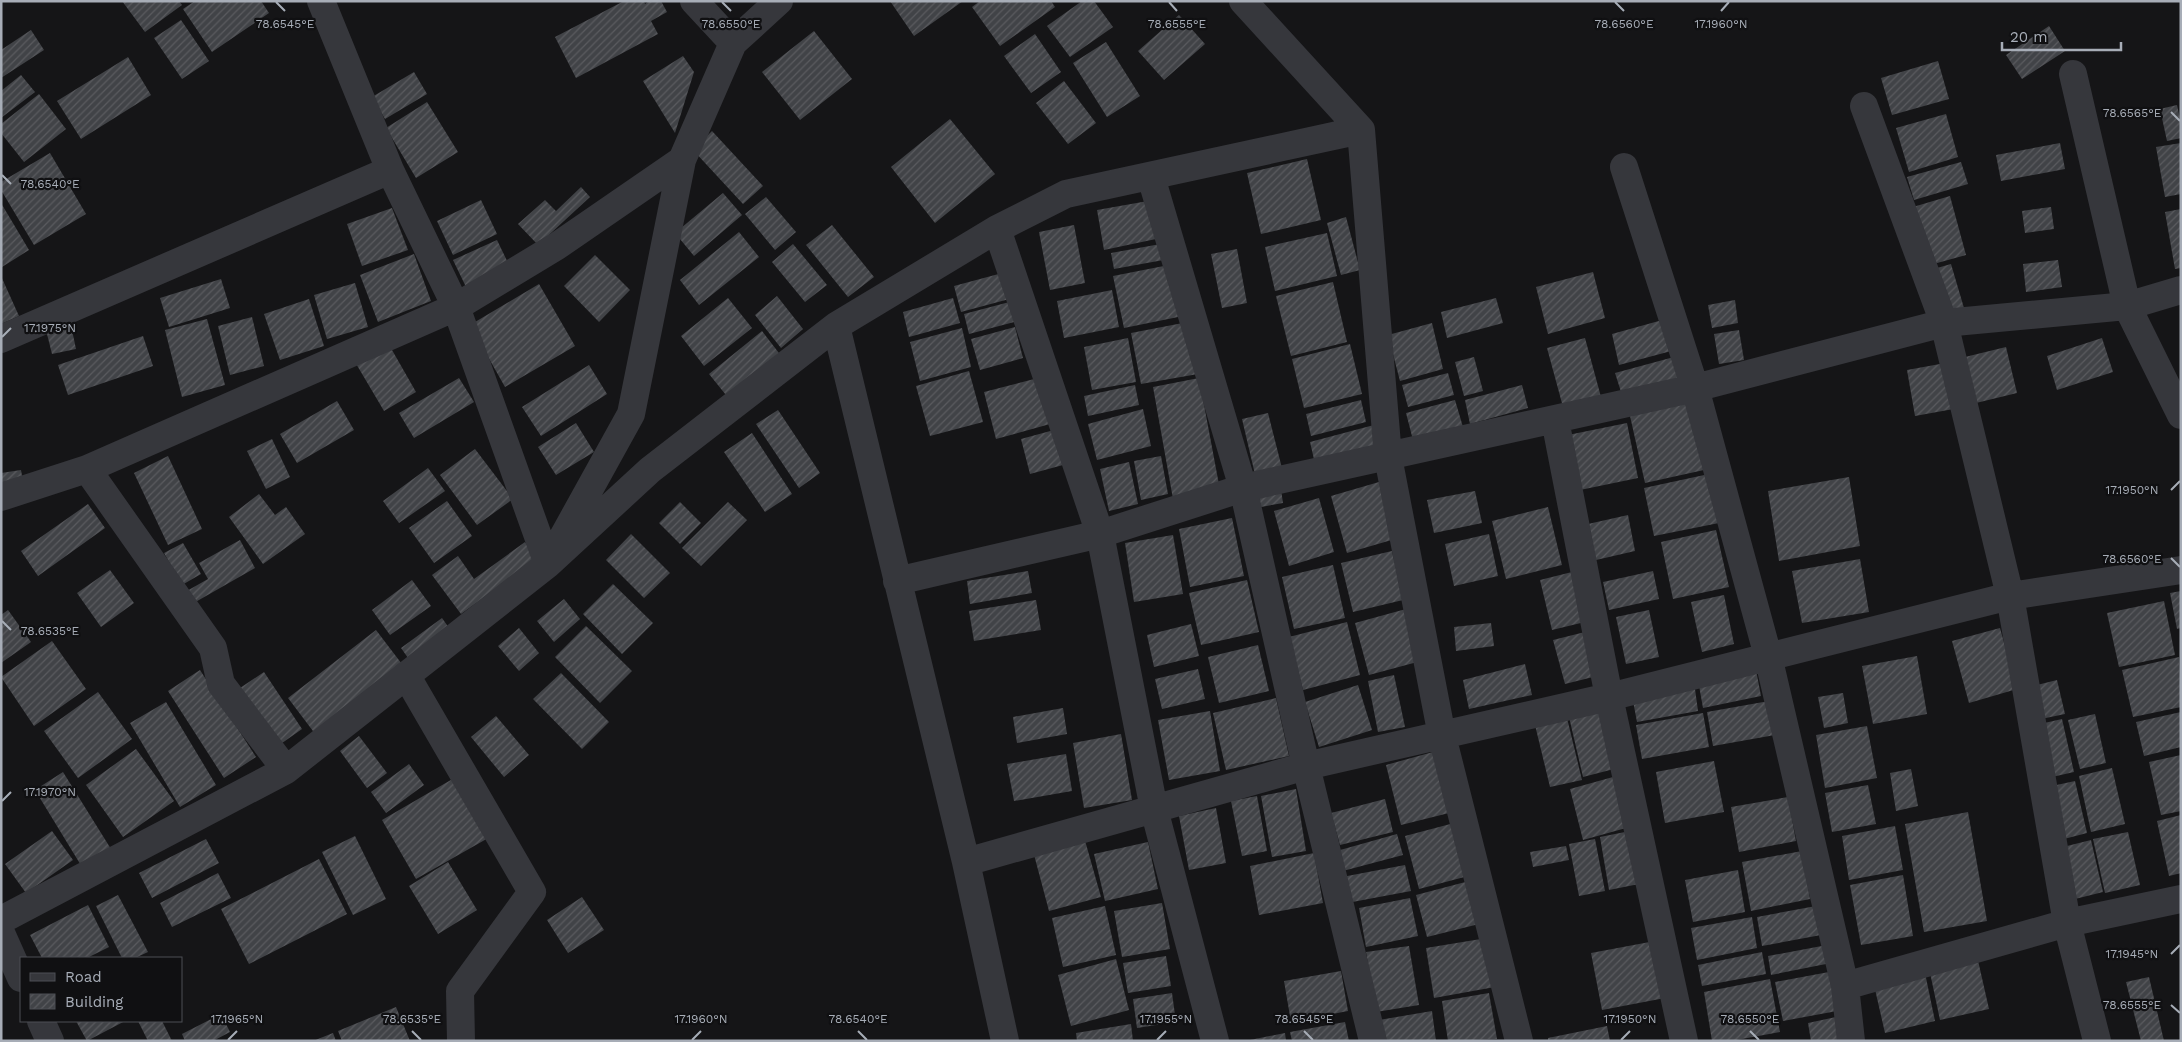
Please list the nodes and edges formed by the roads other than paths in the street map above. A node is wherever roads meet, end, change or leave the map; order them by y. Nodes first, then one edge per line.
1 (321, 1) edge
2 (694, 1) edge
3 (779, 1) edge
4 (1243, 1) edge
5 (733, 43) junction
6 (2073, 74) dead end
7 (1864, 106) dead end
8 (1361, 130) junction
9 (682, 160) junction
10 (1624, 167) dead end
11 (390, 170) junction
12 (1151, 177) junction
13 (996, 229) junction
14 (2181, 290) edge
15 (2128, 306) junction
16 (456, 307) junction
17 (1944, 323) junction
18 (836, 326) junction
19 (1, 339) edge
20 (1696, 388) junction
21 (2181, 415) edge
22 (1554, 420) junction
23 (1388, 457) junction
24 (87, 469) junction
25 (1243, 488) junction
26 (1, 497) edge
27 (1100, 534) junction
28 (548, 564) junction
29 (2181, 570) edge
30 (897, 580) junction
31 (2010, 596) junction
32 (1768, 656) junction
33 (406, 674) junction
34 (1609, 698) junction
35 (1442, 736) junction
36 (1306, 766) junction
37 (286, 770) junction
38 (1154, 809) junction
39 (966, 862) junction
40 (2181, 899) edge
41 (1, 920) edge
42 (2067, 923) junction
43 (1, 933) edge
44 (20, 976) edge
45 (1845, 986) junction
46 (41, 1022) edge
47 (50, 1041) edge
48 (461, 1041) edge
49 (1005, 1041) edge
50 (1215, 1041) edge
51 (1373, 1041) edge
52 (1519, 1041) edge
53 (1684, 1041) edge
54 (1851, 1041) edge
55 (2096, 1041) edge

1 - 11 street
2 - 5 street
3 - 5 street
4 - 8 street
5 - 9 street
6 - 15 street
7 - 17 street
8 - 12 street
8 - 23 street
9 - 16 street
9 - 28 street
10 - 20 street
11 - 16 street
11 - 19 street
12 - 13 street
12 - 25 street
13 - 18 street
13 - 27 street
14 - 15 street
15 - 17 street
15 - 21 street
16 - 24 street
16 - 28 street
17 - 20 street
17 - 31 street
18 - 28 street
18 - 30 street
20 - 22 street
20 - 32 street
22 - 23 street
22 - 34 street
23 - 25 street
23 - 35 street
24 - 26 street
24 - 37 street
25 - 27 street
25 - 36 street
27 - 30 street
27 - 38 street
28 - 33 street
29 - 31 street
30 - 39 street
31 - 32 street
31 - 42 street
32 - 34 street
32 - 45 street
33 - 37 street
33 - 48 street
34 - 35 street
34 - 53 street
35 - 36 street
35 - 52 street
36 - 38 street
36 - 51 street
37 - 41 street
38 - 39 street
38 - 50 street
39 - 49 street
40 - 42 street
42 - 45 street
42 - 55 street
43 - 44 street
45 - 54 street
46 - 47 street

